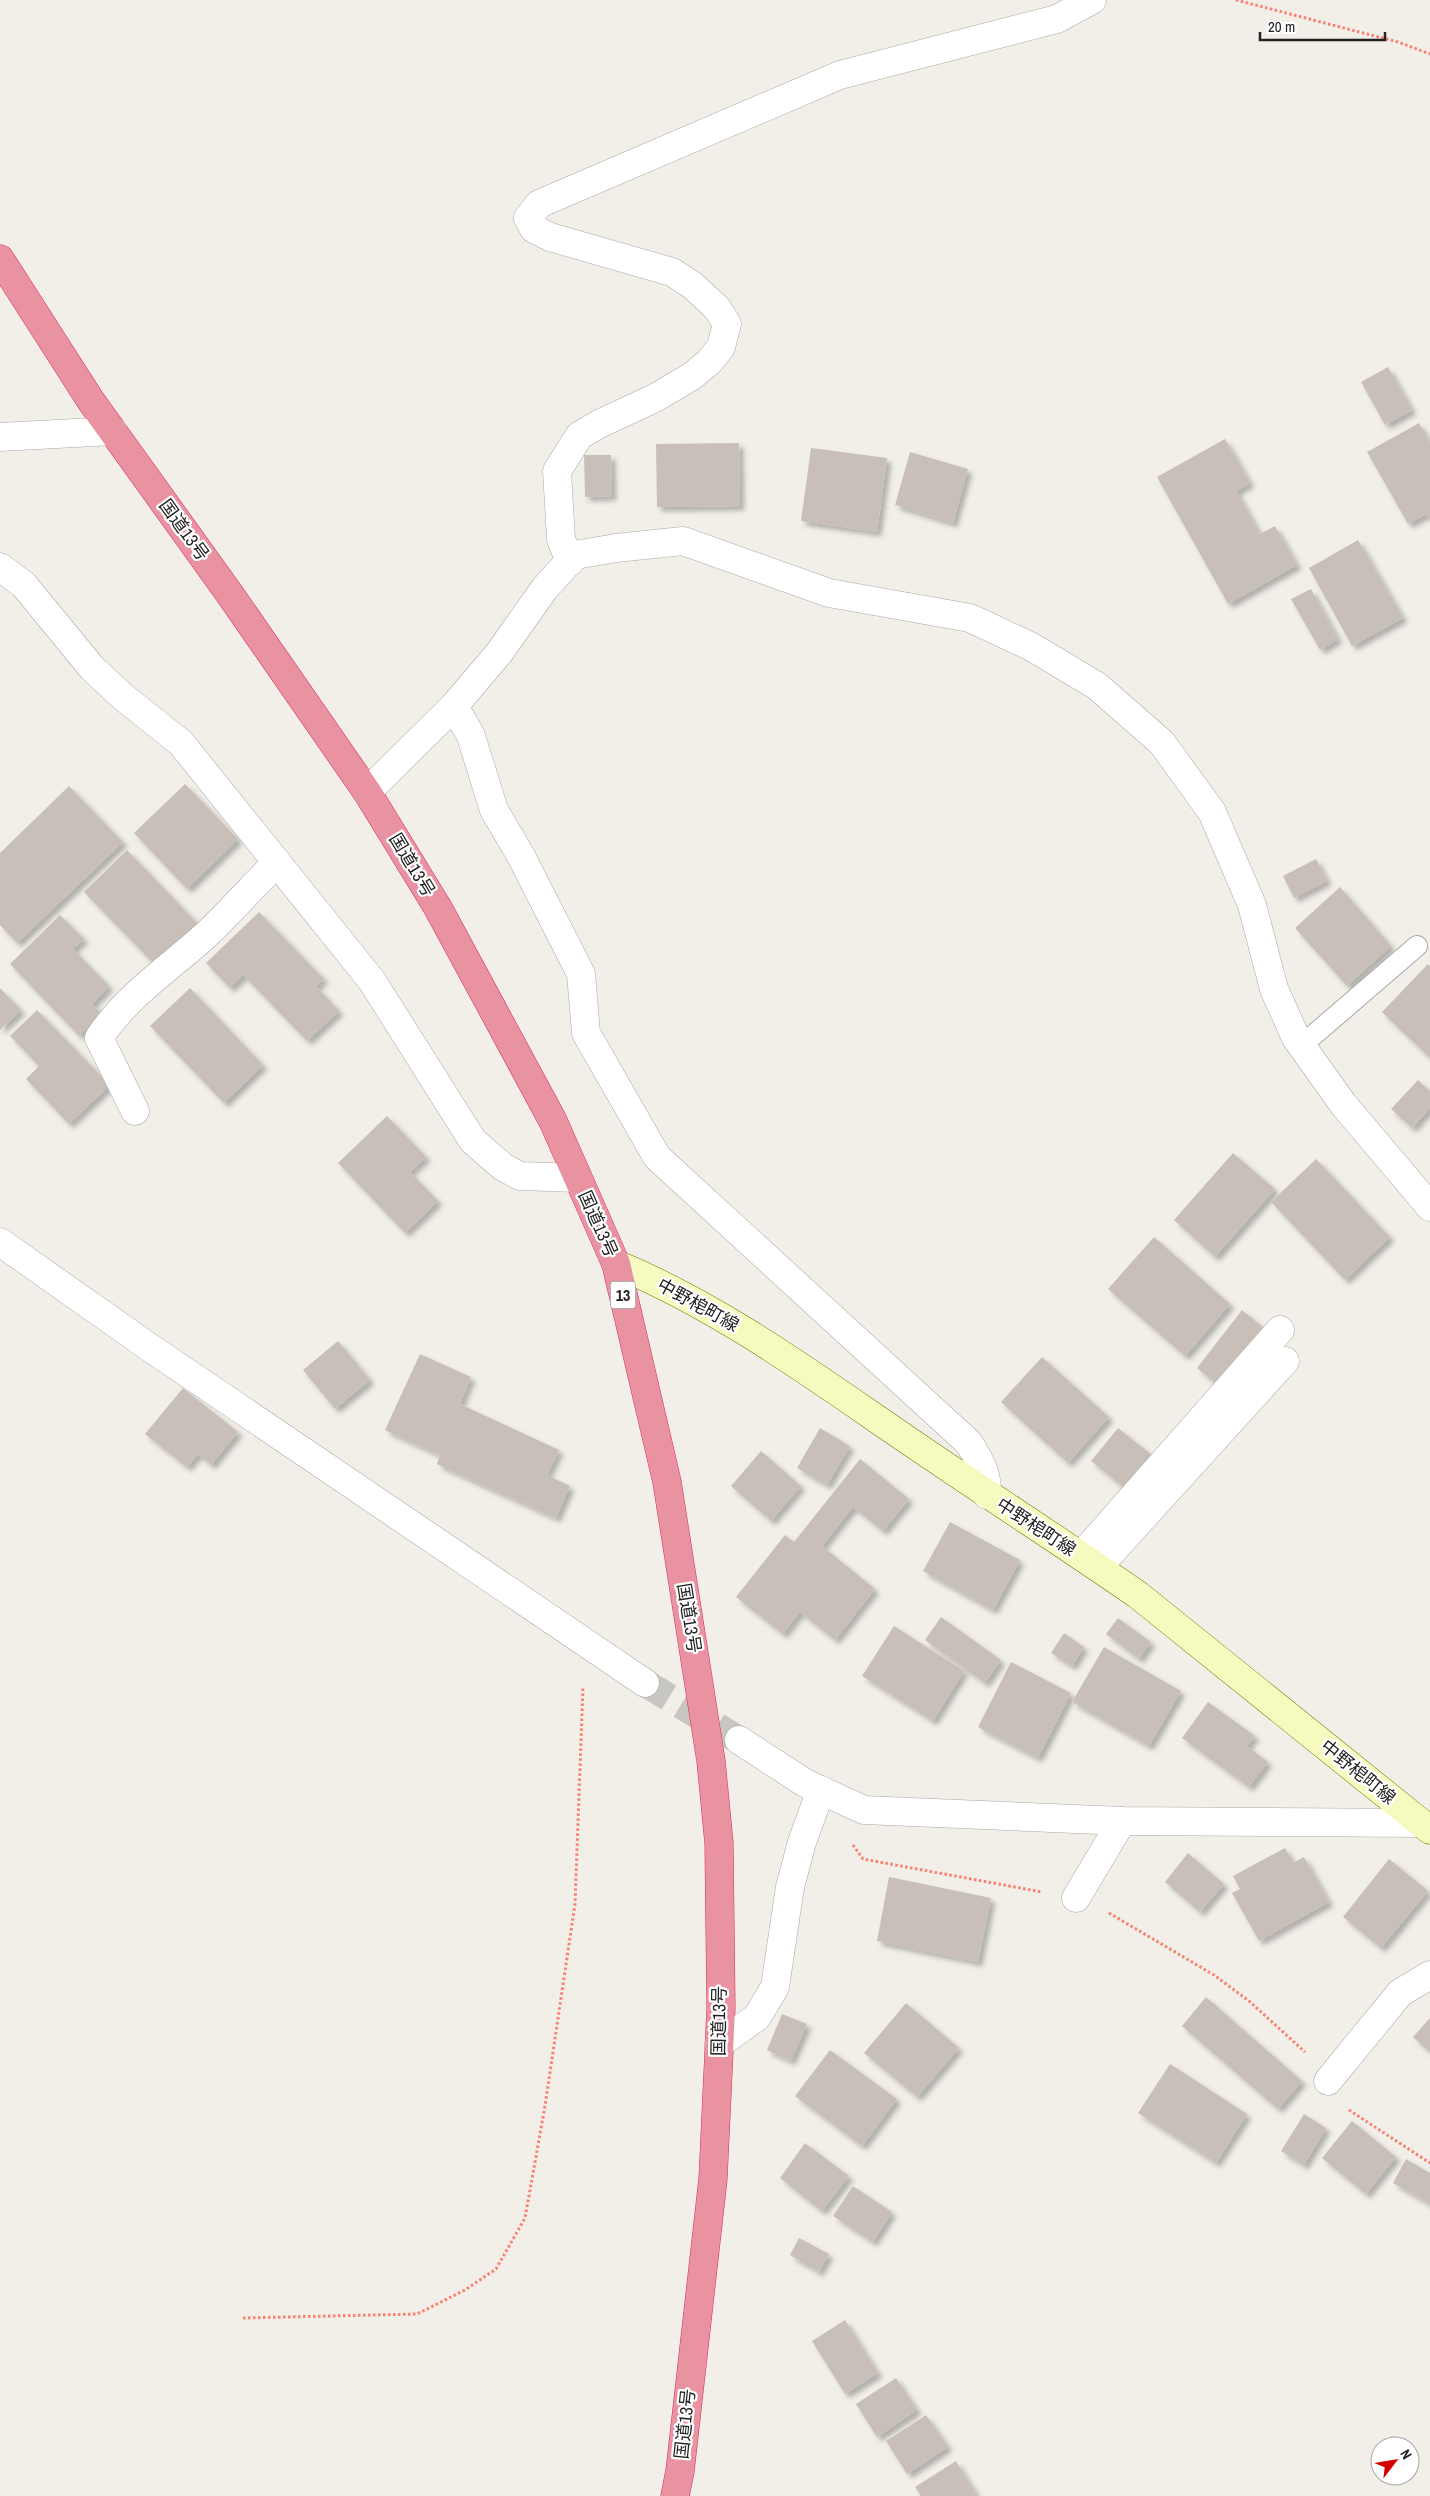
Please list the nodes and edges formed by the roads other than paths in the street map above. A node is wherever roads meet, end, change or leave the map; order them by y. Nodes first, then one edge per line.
1 (1092, 0) edge
2 (0, 259) edge
3 (113, 431) junction
4 (0, 437) edge
5 (570, 562) junction
6 (0, 566) edge
7 (454, 706) junction
8 (367, 792) junction
9 (277, 862) junction
10 (1417, 946) dead end
11 (1302, 1045) junction
12 (135, 1111) dead end
13 (577, 1178) junction
14 (1430, 1207) edge
15 (0, 1242) edge
16 (616, 1264) junction
17 (1280, 1330) dead end
18 (1285, 1361) dead end
19 (987, 1495) junction
20 (1090, 1561) junction
21 (645, 1683) tunnel mouth
22 (739, 1740) tunnel mouth
23 (830, 1795) junction
24 (1122, 1821) junction
25 (1426, 1827) edge
26 (1076, 1898) road end
27 (1430, 1975) edge
28 (719, 2044) junction
29 (1328, 2081) road end
30 (675, 2496) edge

1 - 5 street
2 - 3 highway, 国道13号 / 13
3 - 4 street
3 - 8 highway, 国道13号 / 13
5 - 7 street
5 - 11 street
6 - 9 street
7 - 8 street
7 - 19 street
8 - 13 highway, 国道13号 / 13
9 - 12 street
9 - 13 street
10 - 11 lane
11 - 14 street
13 - 16 highway, 国道13号 / 13
15 - 21 street
16 - 19 main road, 中野梍町線
16 - 28 highway, 国道13号 / 13
17 - 20 street
18 - 20 street
19 - 20 main road, 中野梍町線
20 - 25 main road, 中野梍町線
22 - 23 street
23 - 24 street
23 - 28 street
24 - 25 street
24 - 26 street
27 - 29 street
28 - 30 highway, 国道13号 / 13

